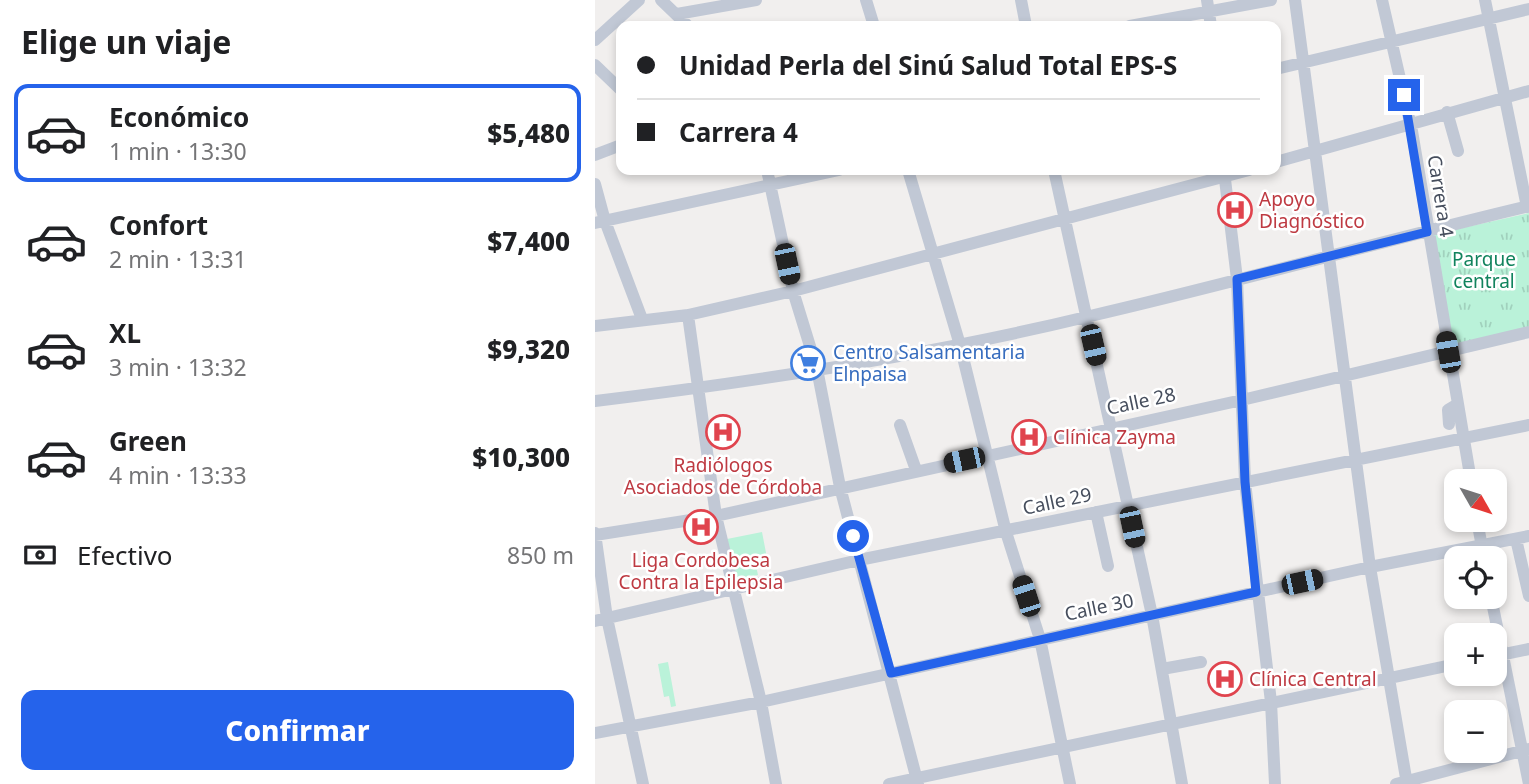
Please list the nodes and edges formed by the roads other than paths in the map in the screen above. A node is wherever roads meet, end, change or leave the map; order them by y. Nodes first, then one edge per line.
1 (639, 0) edge
2 (661, 0) edge
3 (756, 0) edge
4 (866, 0) edge
5 (1021, 0) edge
6 (1271, 0) edge
7 (1295, 0) edge
8 (1382, 0) edge
9 (1485, 0) edge
10 (1208, 6) edge
11 (1529, 9) edge
12 (677, 14) junction
13 (1489, 19) junction
14 (683, 21) edge
15 (872, 21) edge
16 (1024, 21) edge
17 (1150, 21) edge
18 (595, 40) edge
19 (1391, 42) junction
20 (1301, 62) junction
21 (595, 65) edge
22 (1281, 67) edge
23 (616, 85) edge
24 (1529, 91) edge
25 (1503, 97) junction
26 (1447, 112) junction
27 (1410, 122) junction
28 (616, 147) edge
29 (1315, 151) junction
30 (1458, 151) dead end
31 (595, 155) edge
32 (1281, 161) edge
33 (768, 175) edge
34 (816, 175) edge
35 (910, 175) edge
36 (1056, 175) edge
37 (1217, 175) edge
38 (1224, 175) edge
39 (595, 184) edge
40 (770, 185) junction
41 (1528, 206) edge
42 (1066, 219) junction
43 (600, 222) edge
44 (1427, 232) junction
45 (935, 253) junction
46 (1327, 257) junction
47 (1237, 279) junction
48 (793, 290) junction
49 (688, 315) junction
50 (1087, 317) junction
51 (642, 319) junction
52 (595, 326) edge
53 (1529, 332) edge
54 (960, 345) junction
55 (1448, 352) junction
56 (817, 369) junction
57 (1345, 376) junction
58 (699, 388) junction
59 (1242, 400) junction
60 (595, 401) edge
61 (1458, 404) junction
62 (1449, 424) dead end
63 (900, 425) dead end
64 (1529, 425) edge
65 (1112, 426) junction
66 (1464, 438) junction
67 (987, 455) junction
68 (1356, 458) junction
69 (1469, 469) edge
70 (916, 470) junction
71 (1245, 482) junction
72 (840, 487) junction
73 (1128, 505) junction
74 (1096, 512) junction
75 (716, 516) junction
76 (1006, 532) junction
77 (1479, 532) edge
78 (595, 534) edge
79 (1523, 537) edge
80 (1481, 544) junction
81 (859, 561) junction
82 (1108, 566) dead end
83 (1370, 567) junction
84 (733, 588) junction
85 (1256, 592) junction
86 (1529, 596) edge
87 (1152, 615) junction
88 (601, 619) edge
89 (1040, 639) junction
90 (1529, 649) edge
91 (1507, 653) edge
92 (1201, 662) dead end
93 (1444, 666) edge
94 (1162, 669) junction
95 (891, 673) junction
96 (1389, 677) junction
97 (1507, 686) edge
98 (761, 702) junction
99 (1271, 702) junction
100 (1171, 723) junction
101 (632, 726) junction
102 (595, 733) edge
103 (1063, 747) junction
104 (1525, 749) edge
105 (917, 781) edge
106 (1403, 783) edge
107 (643, 784) edge
108 (776, 784) edge
109 (889, 784) edge
110 (1070, 784) edge
111 (1182, 784) edge
112 (1275, 784) edge
113 (1529, 784) edge

1 - 18 street
2 - 12 street
3 - 12 street
4 - 15 street
5 - 16 street
6 - 10 street
7 - 20 street
8 - 19 street, Carrera 4
9 - 13 street
10 - 17 street
11 - 13 street
12 - 14 street
13 - 19 street
13 - 25 street
19 - 20 street
19 - 27 street, Carrera 4
20 - 22 street
20 - 29 street
21 - 23 street
24 - 25 street
25 - 26 street
25 - 41 street
26 - 27 street
26 - 30 street
27 - 29 street
27 - 44 street, Carrera 4
28 - 31 street
29 - 32 street
29 - 46 street
33 - 40 street
34 - 40 street
35 - 45 street
36 - 42 street
37 - 42 street
38 - 47 street
39 - 43 street
40 - 43 street
40 - 48 street
41 - 44 street
42 - 45 street
42 - 50 street
43 - 51 street
44 - 46 street
44 - 55 street, Carrera 4
45 - 48 street
45 - 54 street
46 - 47 street
46 - 57 street
47 - 50 street
47 - 59 street
48 - 49 street
48 - 56 street
49 - 51 street
49 - 58 street
50 - 54 street
50 - 65 street
51 - 52 street
53 - 55 street, Calle 28
54 - 56 street
54 - 67 street
55 - 57 street, Calle 28
55 - 61 street, Carrera 4
56 - 58 street
56 - 72 street
57 - 59 street, Calle 28
57 - 68 street
58 - 60 street
58 - 75 street
59 - 65 street, Calle 28
59 - 71 street
61 - 62 street
61 - 66 street, Carrera 4
63 - 70 street
64 - 66 street, Calle 29
65 - 67 street, Calle 28
65 - 73 street
66 - 68 street, Calle 29
66 - 69 street, Carrera 4
67 - 70 street, Calle 28
67 - 76 street
68 - 71 street, Calle 29
68 - 83 street
70 - 72 street, Calle 28
71 - 73 street, Calle 29
71 - 85 street
72 - 75 street, Calle 28
72 - 81 street
73 - 74 street, Calle 29
73 - 87 street
74 - 76 street, Calle 29
74 - 82 street
75 - 78 street, Calle 28
75 - 84 street
76 - 81 street, Calle 29
76 - 89 street
77 - 80 street
78 - 88 street
79 - 80 street, Calle 30
79 - 86 street
80 - 83 street, Calle 30
81 - 84 street, Calle 29
81 - 95 street
83 - 85 street, Calle 30
83 - 96 street
84 - 88 street, Calle 29
84 - 98 street
85 - 87 street, Calle 30
85 - 99 street
87 - 89 street, Calle 30
87 - 94 street
88 - 101 street
89 - 95 street, Calle 30
89 - 103 street
90 - 91 street
92 - 94 street
93 - 96 street
94 - 100 street
95 - 98 street, Calle 30
95 - 105 street
96 - 99 street
96 - 106 street
97 - 104 street
98 - 101 street, Calle 30
98 - 108 street
99 - 100 street
99 - 112 street
100 - 103 street
100 - 111 street
101 - 102 street, Calle 30
101 - 107 street
103 - 105 street
103 - 110 street
104 - 106 street
104 - 113 street
105 - 109 street

